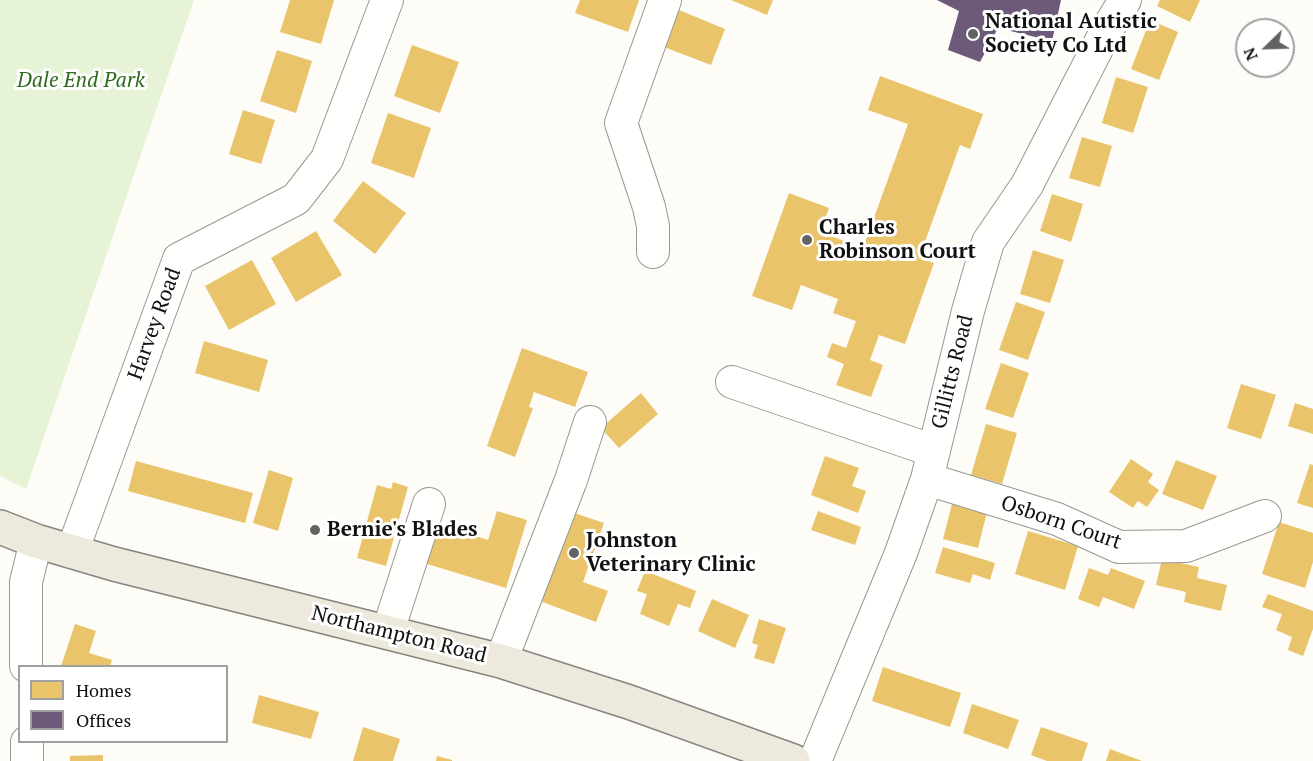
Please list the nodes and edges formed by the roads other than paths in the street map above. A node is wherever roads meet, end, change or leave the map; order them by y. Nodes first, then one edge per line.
1 (387, 0) edge
2 (665, 0) edge
3 (1120, 2) edge
4 (653, 252) dead end
5 (732, 382) dead end
6 (591, 422) dead end
7 (930, 465) junction
8 (429, 504) dead end
9 (1266, 516) dead end
10 (0, 527) edge
11 (36, 541) junction
12 (72, 552) junction
13 (388, 631) junction
14 (501, 661) junction
15 (26, 665) edge
16 (27, 743) edge
17 (27, 761) edge
18 (793, 761) edge
19 (815, 761) edge

1 - 12 street, Harvey Road
2 - 4 street
3 - 7 street, Gillitts Road
5 - 7 street, Osborn Court
6 - 14 street
7 - 9 street, Osborn Court
7 - 19 street, Gillitts Road
8 - 13 street
10 - 11 main road, Northampton Road
11 - 12 main road, Northampton Road
11 - 15 street
12 - 13 main road, Northampton Road
13 - 14 main road, Northampton Road
14 - 18 main road, Northampton Road
16 - 17 street

